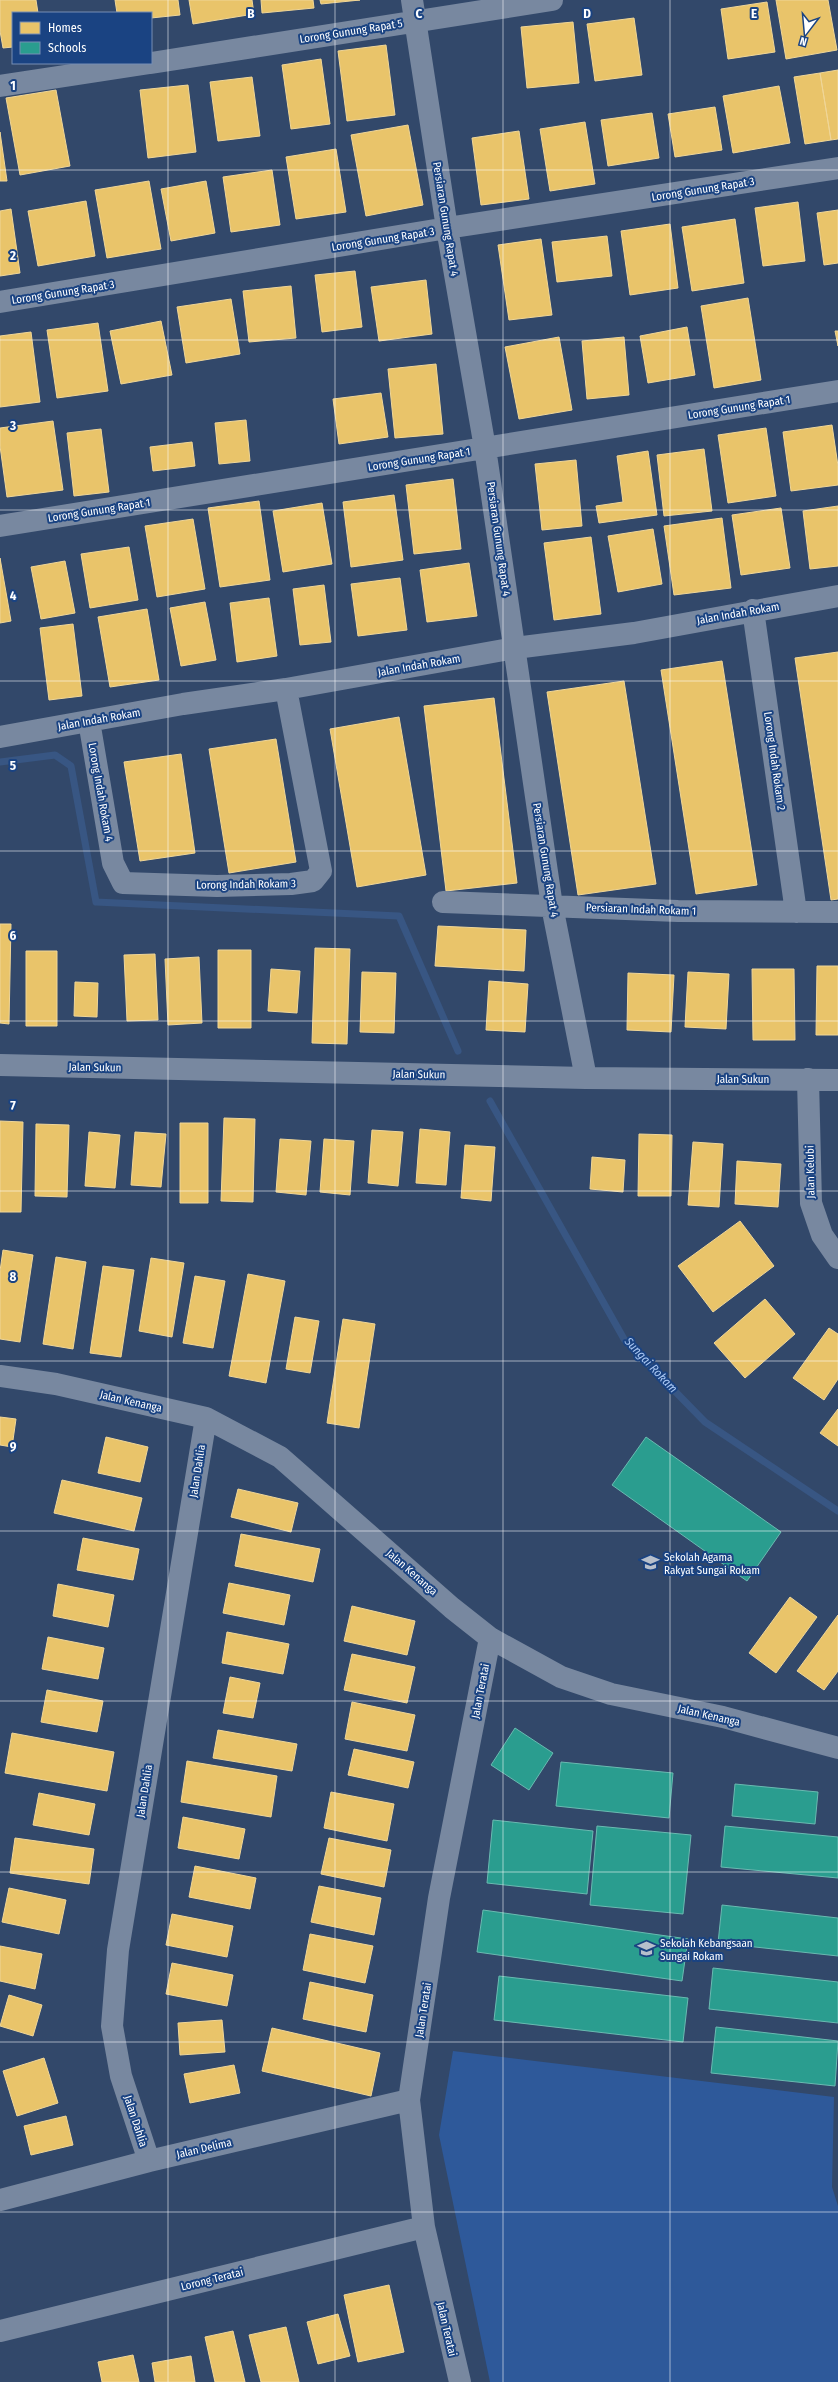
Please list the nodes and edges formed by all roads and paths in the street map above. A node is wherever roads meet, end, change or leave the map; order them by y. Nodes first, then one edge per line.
1 (412, 0) edge
2 (552, 0) edge
3 (415, 22) junction
4 (152, 63) edge
5 (143, 64) edge
6 (0, 86) edge
7 (838, 168) edge
8 (447, 228) junction
9 (0, 302) edge
10 (838, 391) edge
11 (485, 448) junction
12 (0, 526) edge
13 (838, 596) edge
14 (753, 610) junction
15 (515, 648) junction
16 (286, 689) junction
17 (89, 721) junction
18 (0, 737) edge
19 (113, 863) joint
20 (443, 902) dead end
21 (552, 906) junction
22 (796, 912) junction
23 (838, 912) edge
24 (0, 1065) edge
25 (586, 1078) junction
26 (808, 1080) junction
27 (838, 1080) edge
28 (838, 1258) edge
29 (0, 1376) edge
30 (206, 1418) junction
31 (490, 1638) junction
32 (838, 1748) edge
33 (409, 2100) junction
34 (149, 2161) junction
35 (0, 2200) edge
36 (424, 2227) junction
37 (0, 2331) edge
38 (460, 2382) edge

1 - 3 street, Persiaran Gunung Rapat 4
2 - 3 street, Lorong Gunung Rapat 5
3 - 4 street, Lorong Gunung Rapat 5
3 - 8 street, Persiaran Gunung Rapat 4
5 - 6 street, Lorong Gunung Rapat 5
7 - 8 street, Lorong Gunung Rapat 3
8 - 9 street, Lorong Gunung Rapat 3
8 - 11 street, Persiaran Gunung Rapat 4
10 - 11 street, Lorong Gunung Rapat 1
11 - 12 street, Lorong Gunung Rapat 1
11 - 15 street, Persiaran Gunung Rapat 4
13 - 14 street, Jalan Indah Rokam
14 - 15 street, Jalan Indah Rokam
14 - 22 street, Lorong Indah Rokam 2
15 - 16 street, Jalan Indah Rokam
15 - 21 street, Persiaran Gunung Rapat 4
16 - 17 street, Jalan Indah Rokam
16 - 19 street, Lorong Indah Rokam 3
17 - 18 street, Jalan Indah Rokam
17 - 19 street, Lorong Indah Rokam 4
20 - 21 street, Persiaran Indah Rokam 1
21 - 22 street, Persiaran Indah Rokam 1
21 - 25 street, Persiaran Gunung Rapat 4
22 - 23 street, Persiaran Indah Rokam 1
24 - 25 street, Jalan Sukun
25 - 26 street, Jalan Sukun
26 - 27 street, Jalan Sukun
26 - 28 street, Jalan Kelubi
29 - 30 street, Jalan Kenanga
30 - 31 street, Jalan Kenanga
30 - 34 street, Jalan Dahlia
31 - 32 street, Jalan Kenanga
31 - 33 street, Jalan Teratai
33 - 34 street, Jalan Delima
33 - 36 street, Jalan Teratai
34 - 35 street, Jalan Delima
36 - 37 street, Lorong Teratai
36 - 38 street, Jalan Teratai

